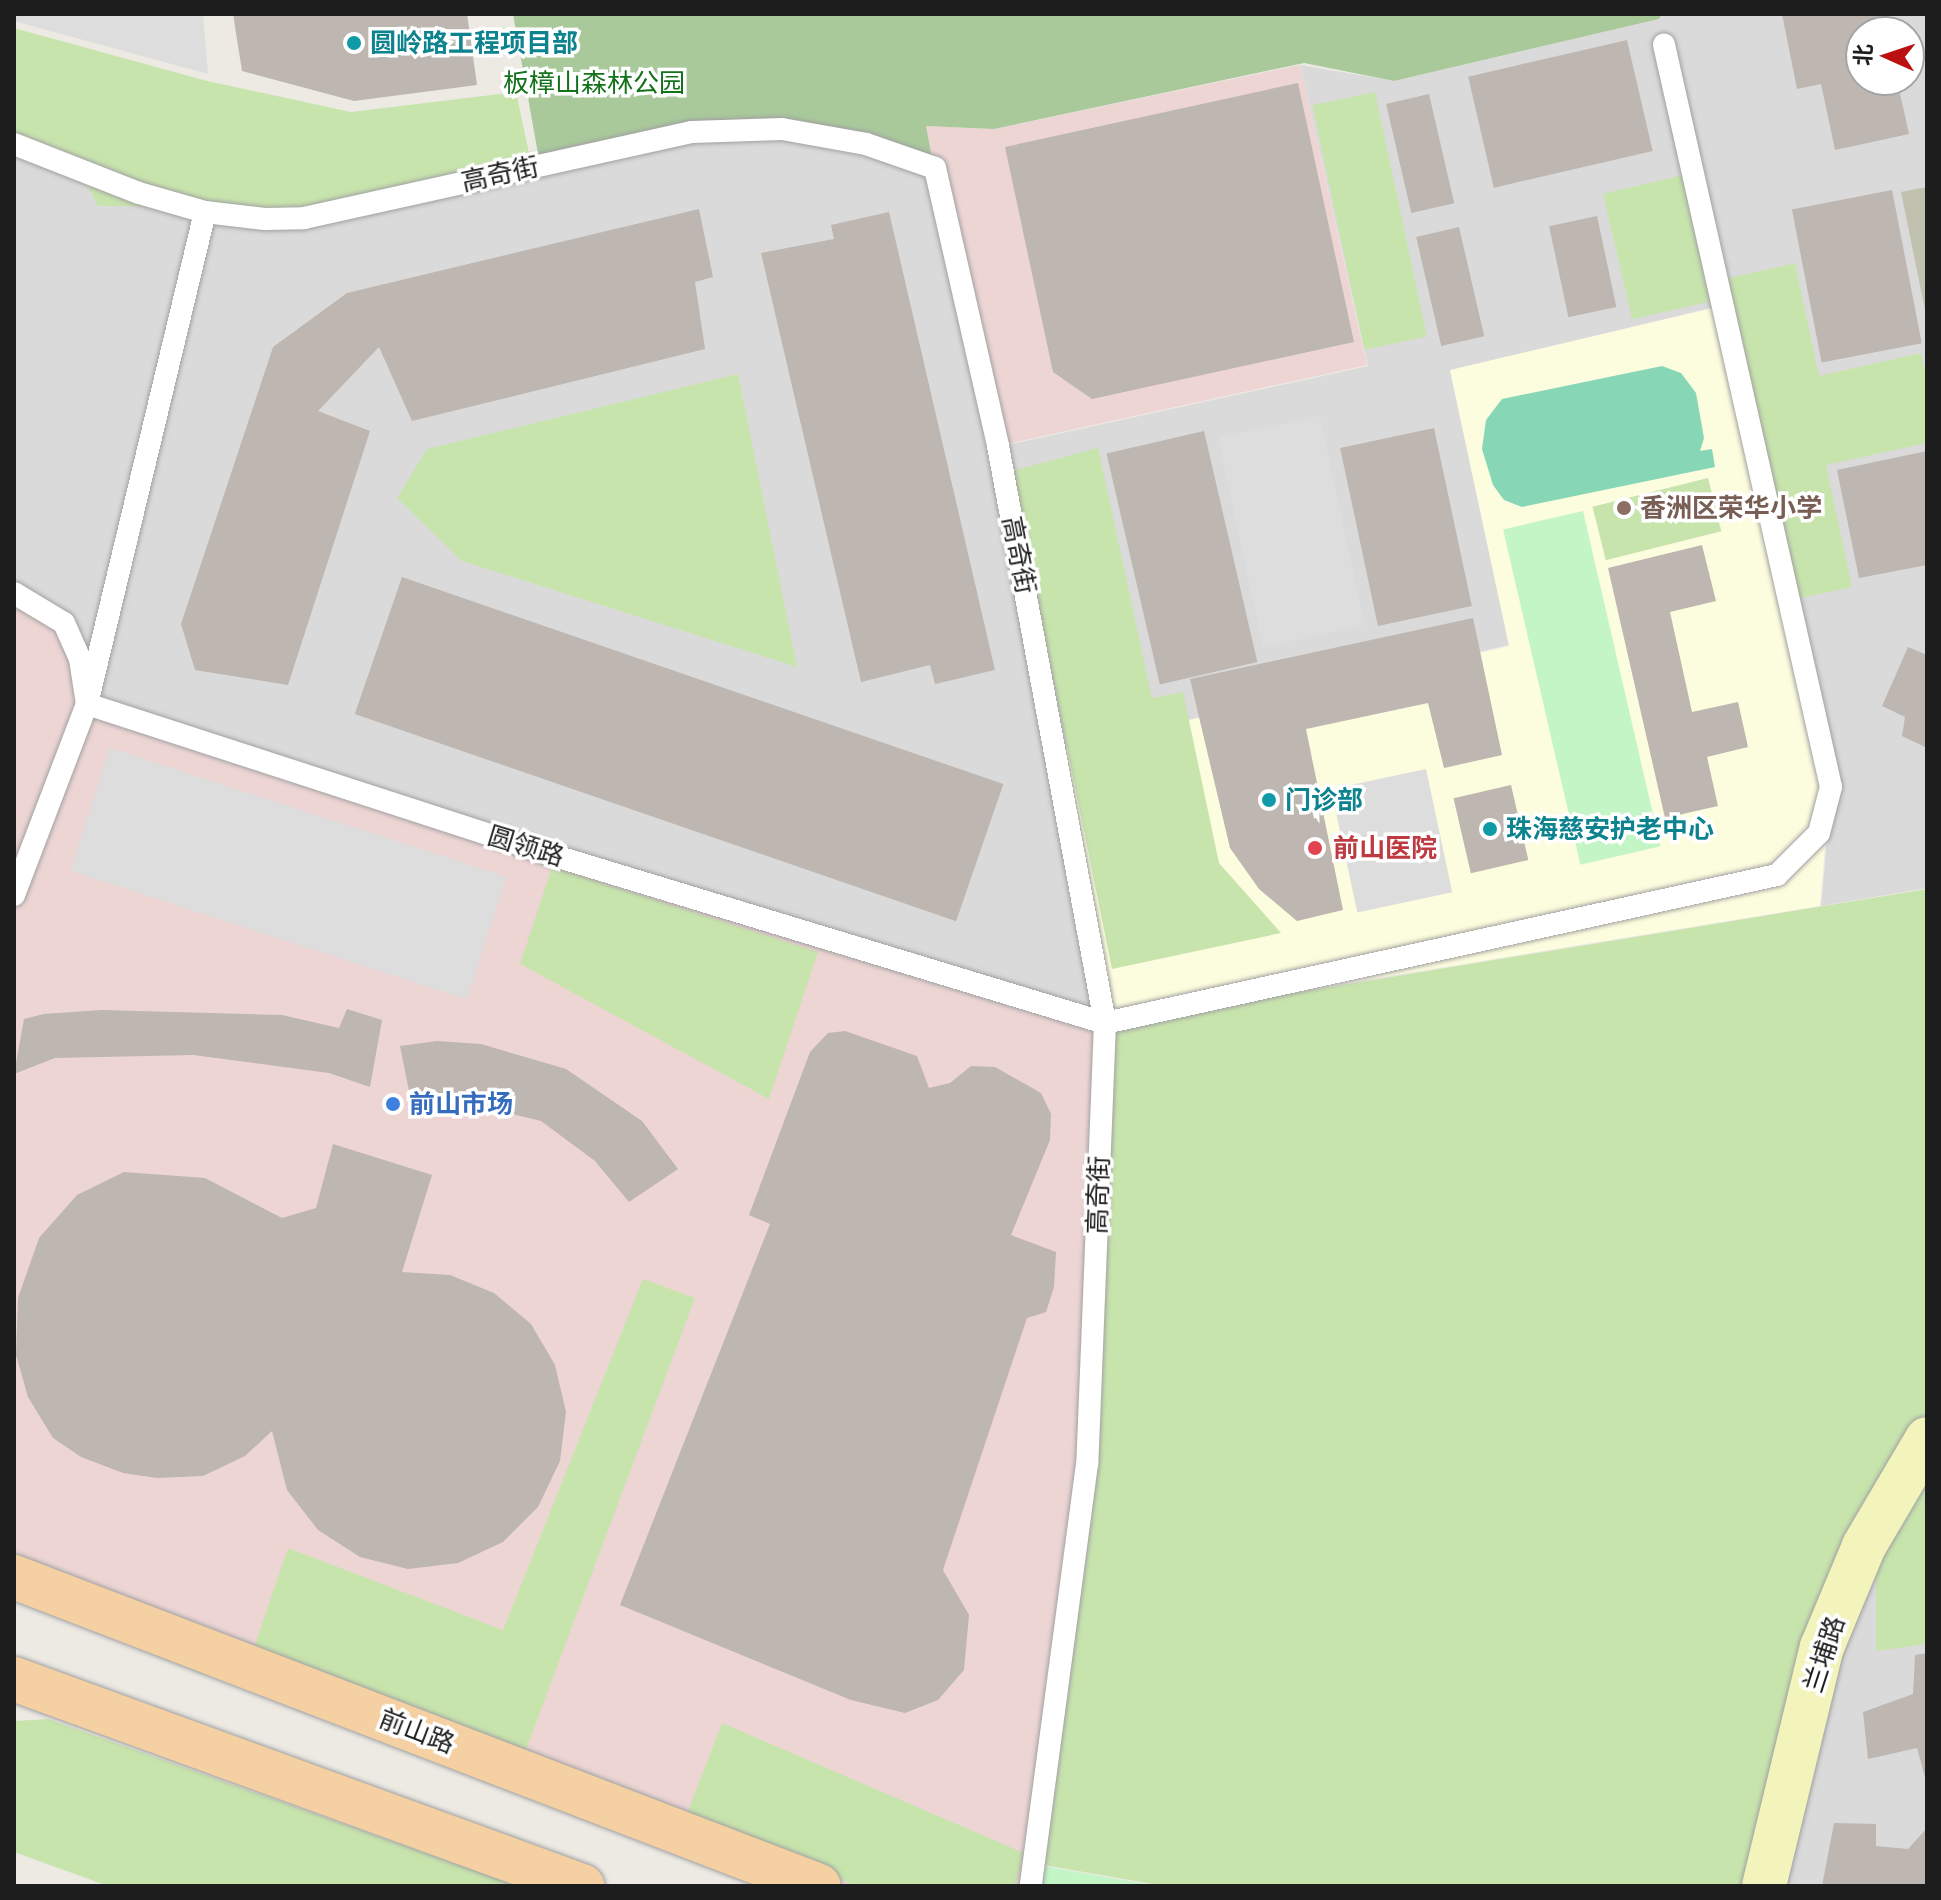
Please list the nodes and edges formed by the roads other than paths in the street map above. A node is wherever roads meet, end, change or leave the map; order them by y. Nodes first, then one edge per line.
1 (1664, 45) dead end
2 (14, 144) edge
3 (205, 212) junction
4 (14, 593) edge
5 (87, 704) junction
6 (14, 895) edge
7 (1105, 1023) junction
8 (1927, 1439) edge
9 (14, 1577) edge
10 (27, 1689) edge
11 (582, 1886) edge
12 (819, 1886) edge
13 (1031, 1886) edge
14 (1764, 1886) edge

1 - 7 lane
2 - 3 lane, 高奇街
3 - 5 lane
3 - 7 lane, 高奇街
4 - 5 lane
5 - 6 lane
5 - 7 lane, 圆领路
7 - 13 lane, 高奇街
8 - 14 main road, 兰埔路
9 - 12 main road, 前山路
10 - 11 main road

